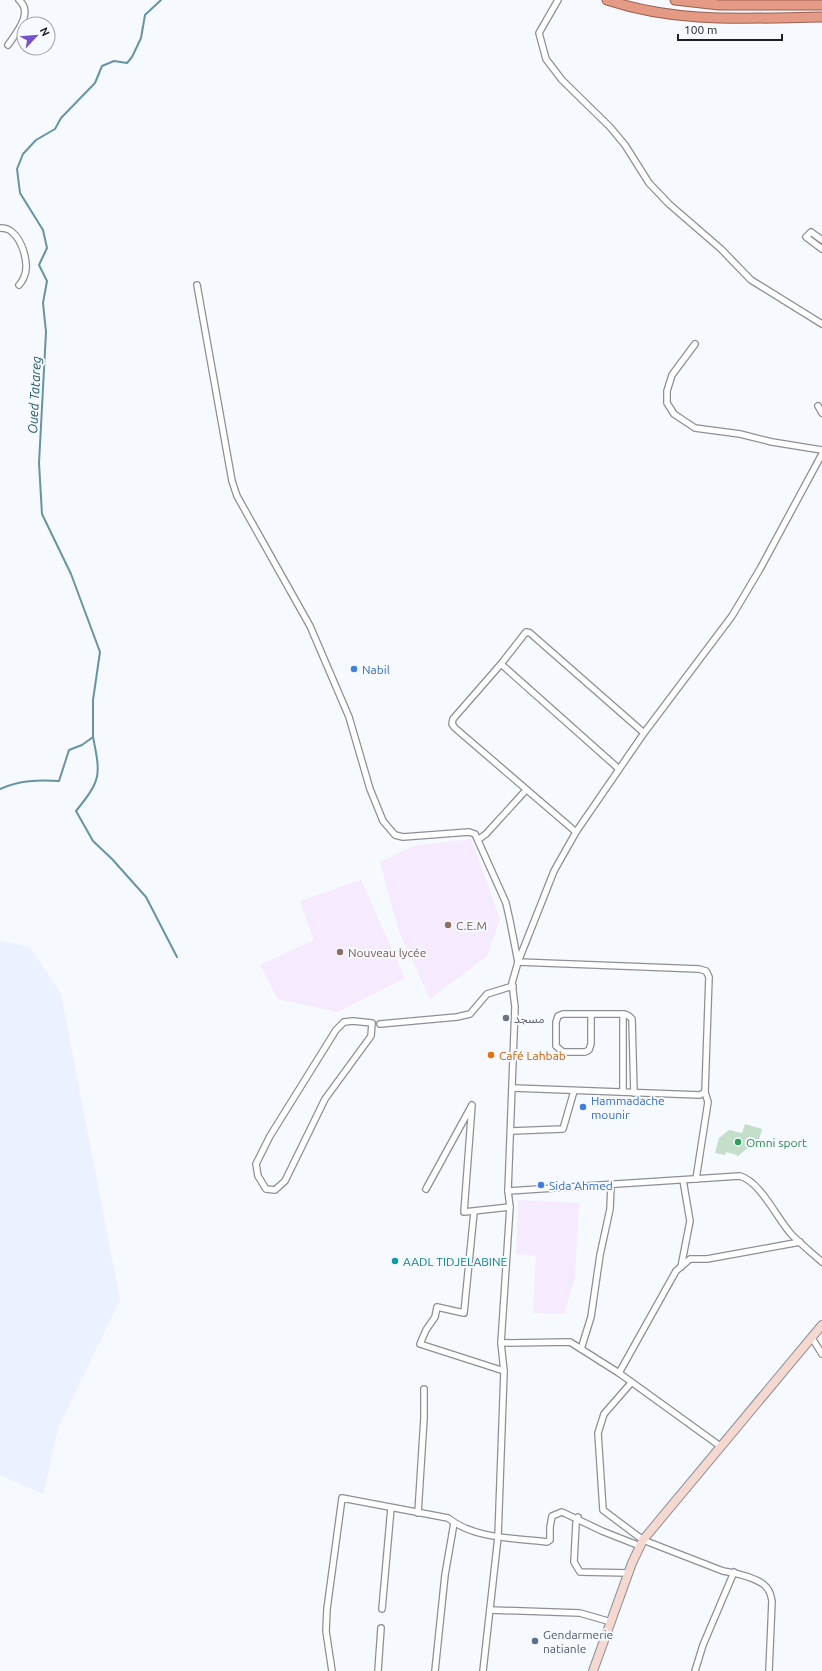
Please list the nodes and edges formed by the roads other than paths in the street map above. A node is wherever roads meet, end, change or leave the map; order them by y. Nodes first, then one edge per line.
1 (19, 0) edge
2 (558, 0) edge
3 (607, 0) edge
4 (675, 0) edge
5 (822, 5) edge
6 (822, 17) edge
7 (8, 45) dead end
8 (0, 228) edge
9 (822, 240) edge
10 (822, 249) edge
11 (19, 285) dead end
12 (197, 285) dead end
13 (822, 324) edge
14 (696, 344) dead end
15 (818, 406) dead end
16 (822, 413) edge
17 (822, 450) edge
18 (822, 454) edge
19 (501, 664) junction
20 (644, 734) junction
21 (619, 769) junction
22 (526, 790) junction
23 (576, 832) junction
24 (478, 839) junction
25 (518, 962) junction
26 (513, 986) junction
27 (591, 1014) junction
28 (623, 1014) junction
29 (372, 1023) joint
30 (380, 1024) dead end
31 (513, 1088) junction
32 (574, 1091) junction
33 (623, 1092) junction
34 (705, 1092) junction
35 (634, 1093) junction
36 (511, 1131) junction
37 (696, 1179) junction
38 (683, 1180) junction
39 (611, 1185) junction
40 (426, 1190) dead end
41 (508, 1191) junction
42 (510, 1207) junction
43 (474, 1212) junction
44 (800, 1242) junction
45 (822, 1262) edge
46 (681, 1266) junction
47 (822, 1325) edge
48 (812, 1338) junction
49 (500, 1343) junction
50 (581, 1349) junction
51 (822, 1354) edge
52 (504, 1371) junction
53 (619, 1373) junction
54 (630, 1383) junction
55 (424, 1389) dead end
56 (720, 1446) junction
57 (390, 1508) junction
58 (418, 1513) junction
59 (578, 1518) junction
60 (454, 1523) junction
61 (498, 1537) junction
62 (642, 1543) junction
63 (734, 1572) junction
64 (629, 1573) junction
65 (382, 1609) dead end
66 (490, 1610) junction
67 (611, 1622) junction
68 (381, 1628) dead end
69 (332, 1671) edge
70 (378, 1671) edge
71 (435, 1671) edge
72 (483, 1671) edge
73 (593, 1671) edge
74 (695, 1671) edge
75 (769, 1671) edge

1 - 7 street
2 - 13 street
3 - 6 highway
4 - 5 highway
8 - 11 street
9 - 10 street
12 - 24 street
14 - 17 street
15 - 16 street
18 - 20 street
19 - 20 street
19 - 21 street
19 - 22 street
20 - 21 street
21 - 23 street
22 - 23 street
22 - 24 street
23 - 25 street
24 - 25 street
25 - 26 street
25 - 34 street
26 - 30 street
26 - 31 street
27 - 27 street
27 - 28 street
28 - 33 street
28 - 35 street
29 - 29 street
31 - 32 street
31 - 36 street
32 - 33 street
32 - 36 street
33 - 35 street
34 - 35 street
34 - 37 street
36 - 41 street
37 - 38 street
37 - 44 street
38 - 39 street
38 - 46 street
39 - 41 street
39 - 50 street
40 - 43 street
41 - 42 street
42 - 43 street
42 - 49 street
43 - 52 street
44 - 45 street
44 - 46 street
46 - 53 street
47 - 48 main road
48 - 51 street
48 - 56 main road
49 - 50 street
49 - 52 street
50 - 53 street
52 - 61 street
53 - 54 street
54 - 56 street
54 - 62 street
55 - 58 street
56 - 62 main road
57 - 58 street
57 - 65 street
57 - 69 street
58 - 60 street
59 - 61 street
59 - 62 street
59 - 64 street
60 - 61 street
60 - 71 street
61 - 66 street
62 - 63 street
62 - 64 main road
63 - 74 street
63 - 75 street
64 - 67 main road
66 - 67 street
66 - 72 street
67 - 73 main road
68 - 70 street

